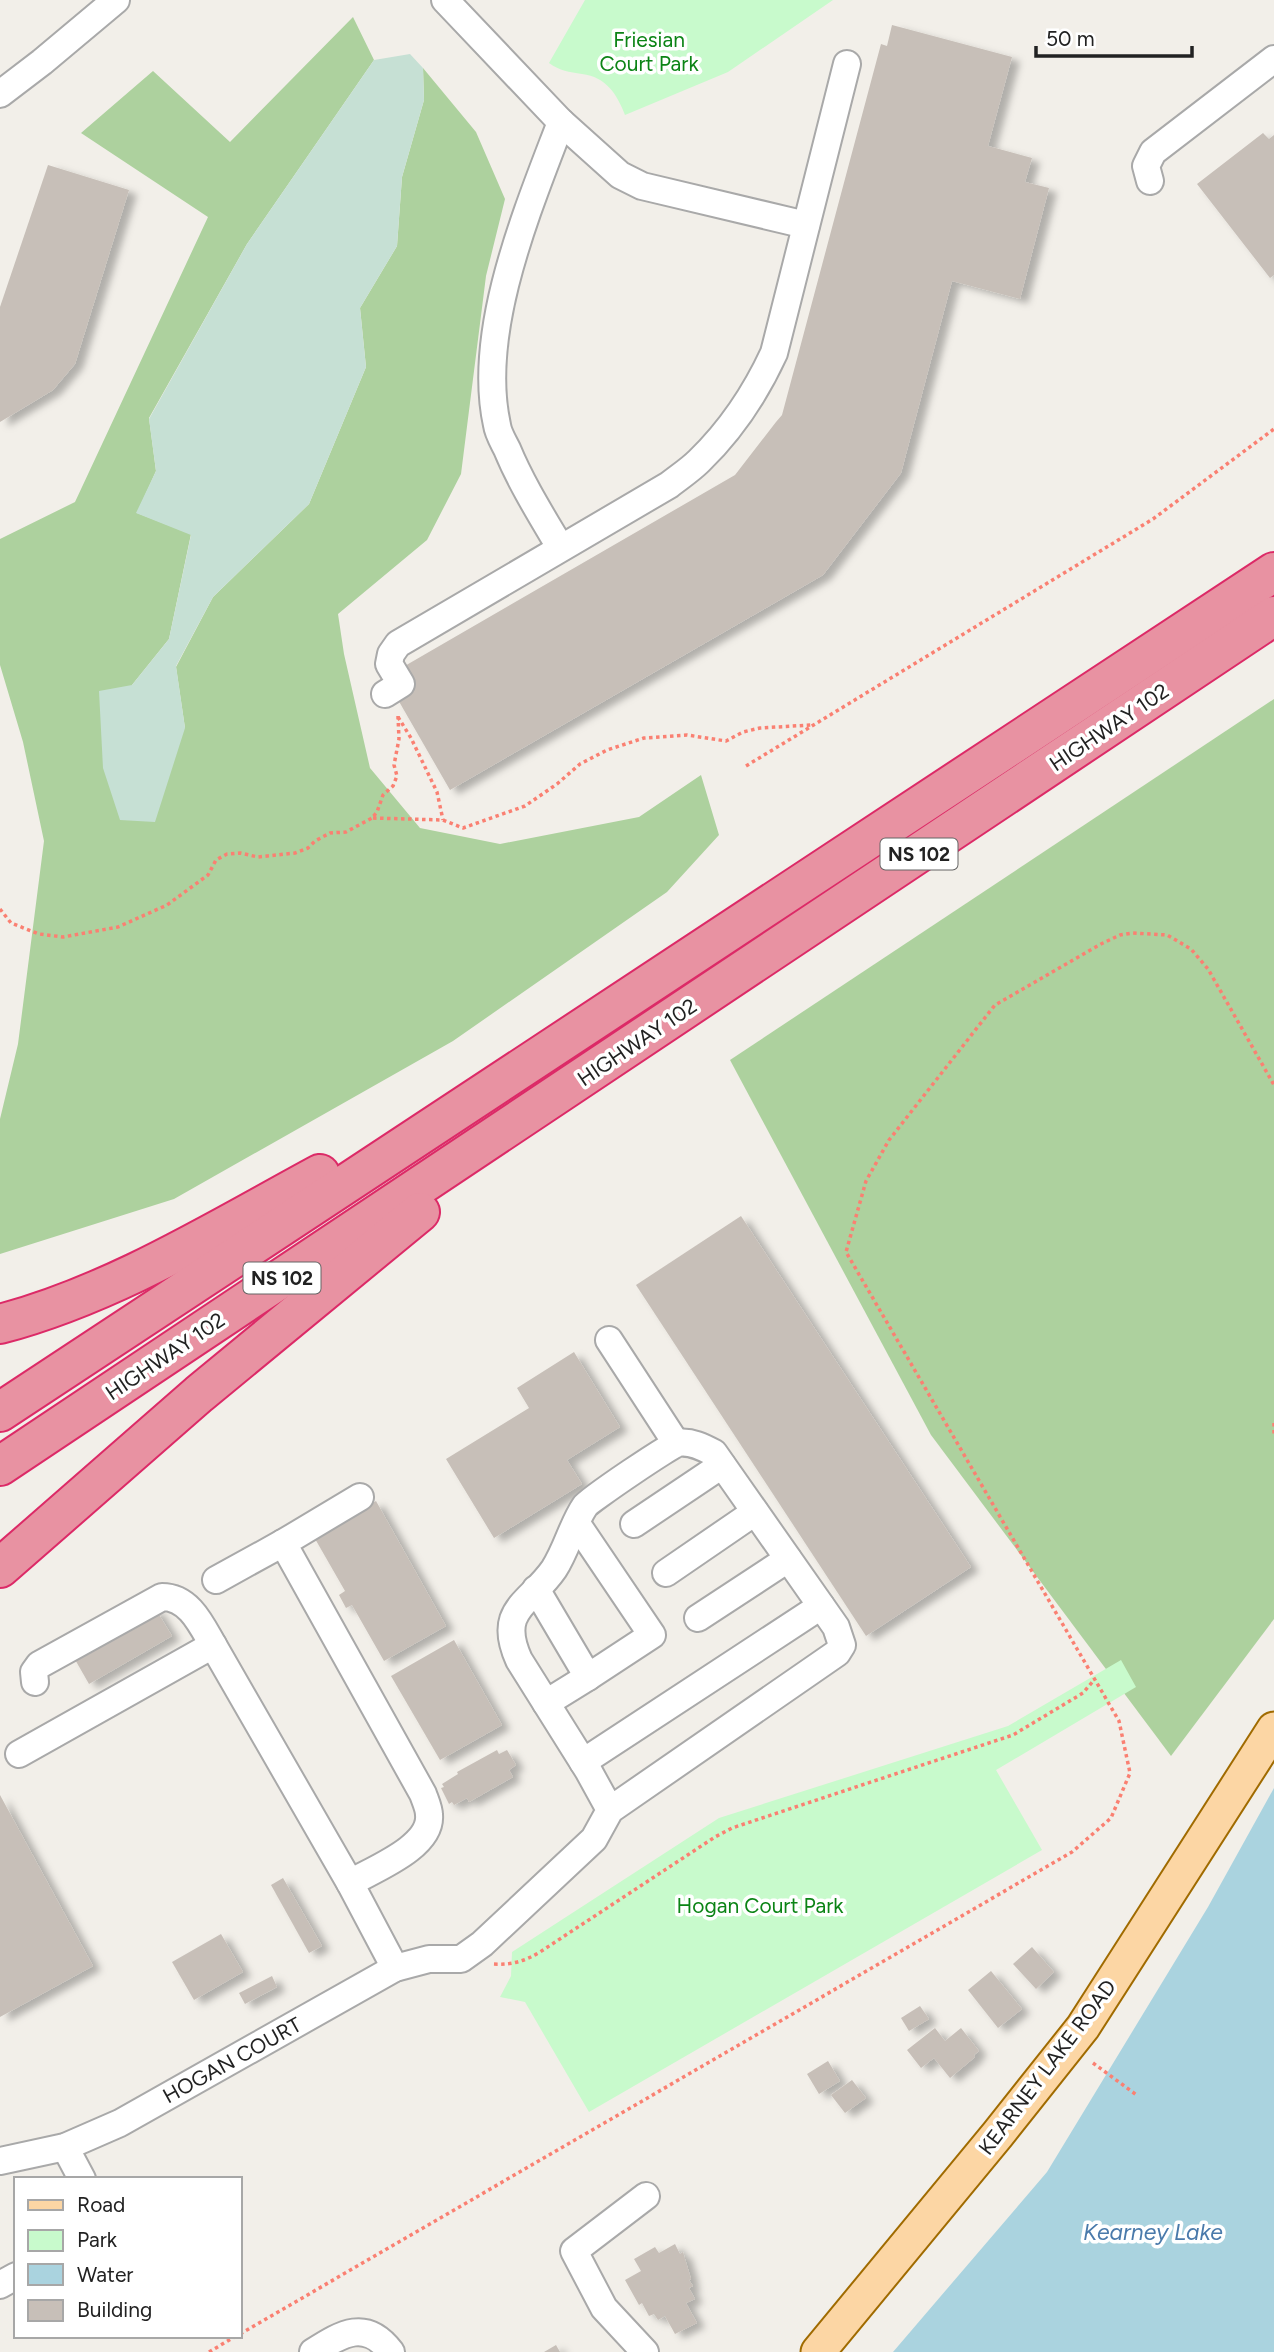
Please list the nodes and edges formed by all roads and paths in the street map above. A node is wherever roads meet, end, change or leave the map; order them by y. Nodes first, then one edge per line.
1 (116, 0) edge
2 (445, 0) edge
3 (1274, 58) edge
4 (847, 64) dead end
5 (0, 94) edge
6 (561, 122) junction
7 (1150, 181) dead end
8 (806, 225) junction
9 (1274, 429) edge
10 (560, 547) junction
11 (1274, 572) edge
12 (1274, 616) edge
13 (384, 694) dead end
14 (814, 725) junction
15 (746, 766) dead end
16 (372, 818) junction
17 (443, 820) junction
18 (0, 909) edge
19 (541, 1055) junction
20 (1274, 1085) edge
21 (564, 1091) junction
22 (0, 1324) edge
23 (609, 1340) dead end
24 (0, 1412) edge
25 (1274, 1423) edge
26 (1274, 1434) edge
27 (676, 1443) junction
28 (722, 1465) junction
29 (0, 1466) edge
30 (360, 1497) dead end
31 (755, 1512) junction
32 (577, 1524) junction
33 (634, 1524) dead end
34 (283, 1543) junction
35 (788, 1559) junction
36 (0, 1569) edge
37 (666, 1573) dead end
38 (216, 1580) dead end
39 (536, 1589) junction
40 (821, 1606) junction
41 (698, 1618) dead end
42 (209, 1638) junction
43 (589, 1677) junction
44 (1094, 1680) junction
45 (35, 1682) dead end
46 (546, 1703) junction
47 (1274, 1729) edge
48 (19, 1754) dead end
49 (583, 1762) junction
50 (610, 1810) junction
51 (350, 1883) junction
52 (461, 1959) junction
53 (395, 1968) junction
54 (1093, 2063) dead end
55 (1138, 2096) dead end
56 (65, 2147) junction
57 (0, 2161) edge
58 (81, 2177) edge
59 (646, 2196) dead end
60 (242, 2333) edge
61 (233, 2338) edge
62 (209, 2352) edge
63 (313, 2352) edge
64 (391, 2352) edge
65 (645, 2352) edge
66 (818, 2352) edge

1 - 5 street
2 - 6 street
3 - 7 street
4 - 8 street
6 - 8 street
6 - 10 street
8 - 10 street
9 - 14 path
10 - 13 street
11 - 19 highway, HIGHWAY 102 / NS 102
12 - 21 highway, HIGHWAY 102 / NS 102
14 - 15 path
14 - 17 path
16 - 17 path
16 - 17 path
16 - 18 path
19 - 22 highway
19 - 24 highway, HIGHWAY 102 / NS 102
20 - 44 path
21 - 29 highway, HIGHWAY 102 / NS 102
21 - 36 highway
23 - 27 street
25 - 26 path
27 - 28 street
27 - 32 street
28 - 31 street
28 - 33 street
30 - 34 street
31 - 35 street
31 - 37 street
32 - 39 street
32 - 43 street
34 - 38 street
34 - 51 street
35 - 40 street
35 - 41 street
39 - 43 street
39 - 46 street
40 - 49 street
40 - 50 street
42 - 45 street
42 - 48 street
42 - 51 street
43 - 46 street
44 - 52 path
44 - 60 path
46 - 49 street
47 - 66 main road, KEARNEY LAKE ROAD
49 - 50 street
50 - 52 street
51 - 53 street
52 - 53 street, HOGAN COURT
53 - 56 street, HOGAN COURT
54 - 55 path
56 - 57 street, HOGAN COURT
56 - 58 street
59 - 65 street
61 - 62 path
63 - 64 street

